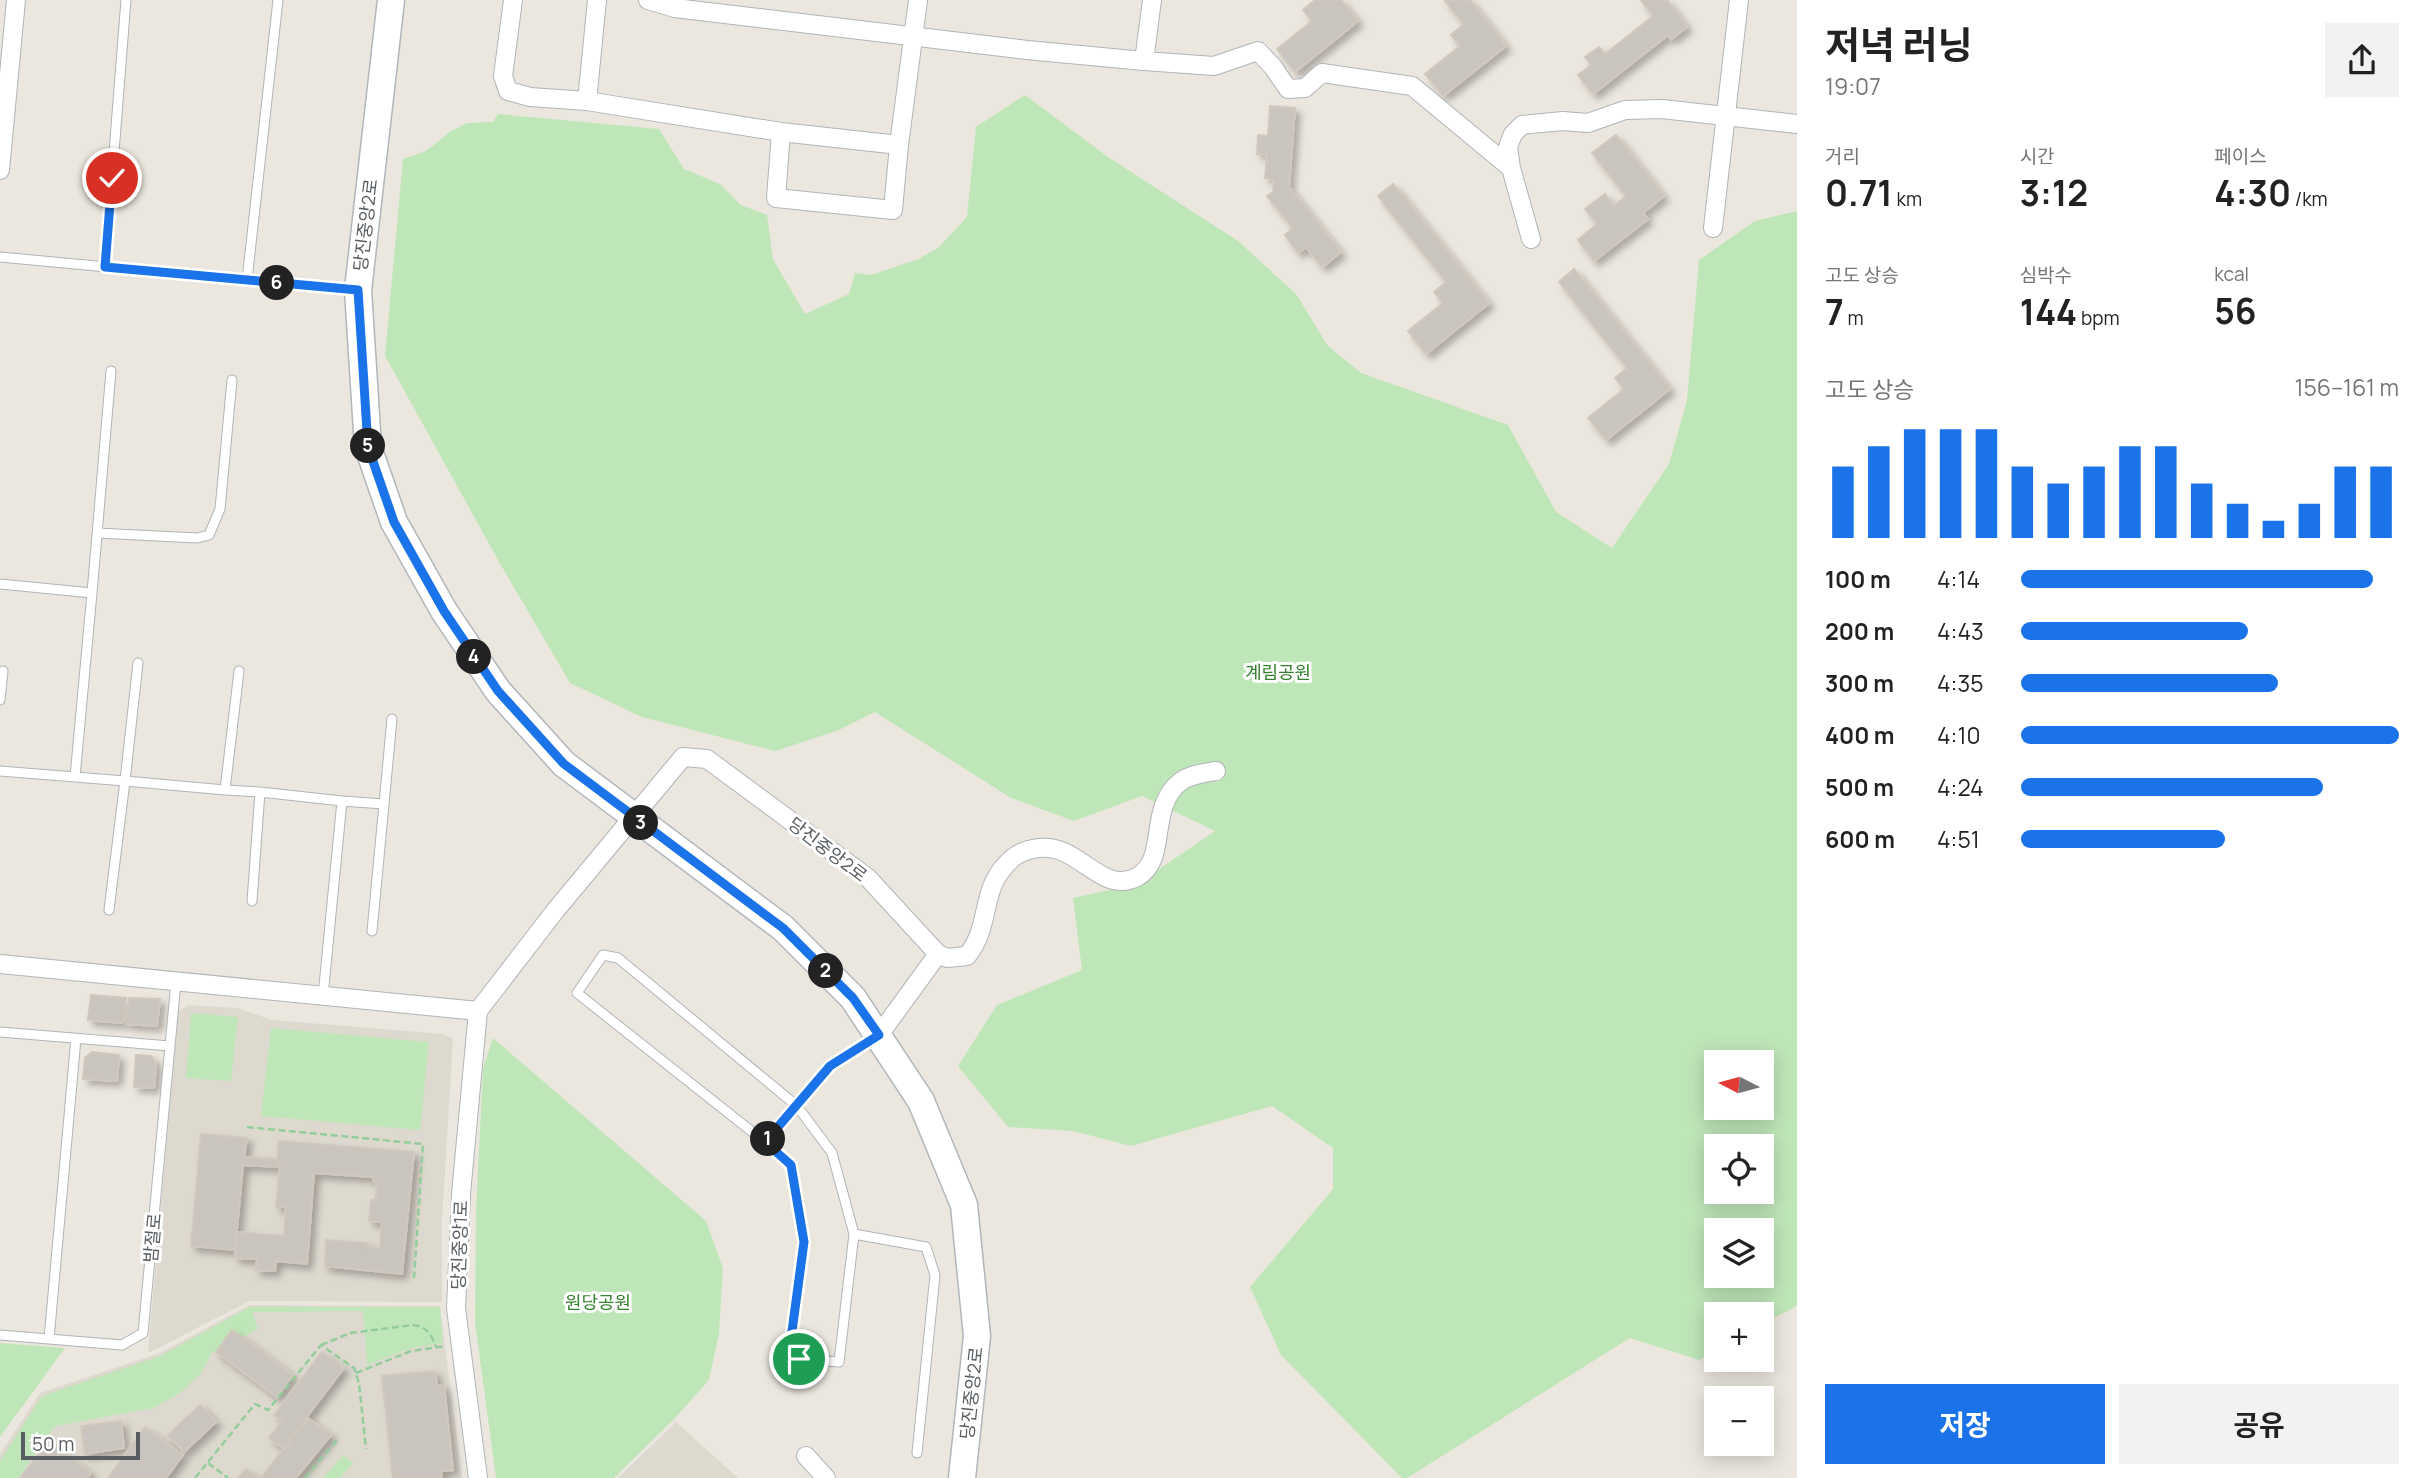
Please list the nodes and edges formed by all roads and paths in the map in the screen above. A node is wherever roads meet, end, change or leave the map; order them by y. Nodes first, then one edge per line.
1 (16, 0) edge
2 (126, 0) edge
3 (278, 0) edge
4 (391, 0) edge
5 (513, 0) edge
6 (597, 0) edge
7 (648, 0) edge
8 (918, 0) edge
9 (1152, 0) edge
10 (1739, 0) edge
11 (912, 37) junction
12 (1144, 61) junction
13 (587, 101) junction
14 (1726, 116) junction
15 (1797, 124) edge
16 (781, 132) junction
17 (899, 145) junction
18 (1511, 168) junction
19 (0, 170) edge
20 (1713, 228) dead end
21 (1531, 239) dead end
22 (0, 257) edge
23 (105, 267) junction
24 (247, 280) junction
25 (358, 290) junction
26 (111, 371) dead end
27 (232, 380) dead end
28 (97, 533) junction
29 (0, 584) edge
30 (92, 593) junction
31 (138, 663) dead end
32 (3, 671) dead end
33 (239, 671) dead end
34 (0, 700) edge
35 (392, 719) dead end
36 (0, 771) edge
37 (1216, 771) dead end
38 (75, 777) junction
39 (125, 781) junction
40 (225, 790) junction
41 (260, 792) junction
42 (342, 801) junction
43 (384, 804) junction
44 (635, 818) junction
45 (252, 901) dead end
46 (109, 909) dead end
47 (372, 931) dead end
48 (938, 954) junction
49 (0, 964) edge
50 (176, 982) junction
51 (323, 996) junction
52 (478, 1011) junction
53 (0, 1032) edge
54 (879, 1035) junction
55 (76, 1038) junction
56 (170, 1046) junction
57 (797, 1106) junction
58 (247, 1127) dead end
59 (765, 1142) junction
60 (854, 1234) junction
61 (414, 1278) dead end
62 (0, 1335) edge
63 (49, 1339) junction
64 (321, 1345) junction
65 (449, 1345) dead end
66 (436, 1347) junction
67 (356, 1373) junction
68 (337, 1440) dead end
69 (366, 1450) dead end
70 (917, 1453) dead end
71 (806, 1455) dead end
72 (207, 1463) junction
73 (195, 1478) edge
74 (228, 1478) edge
75 (305, 1478) edge
76 (478, 1478) edge
77 (826, 1478) edge
78 (962, 1478) edge

1 - 19 street
2 - 23 lane
3 - 24 lane
4 - 25 street, 당진중앙2로
5 - 13 street
6 - 13 street
7 - 11 street
8 - 11 street
9 - 12 street
10 - 14 street
11 - 12 street
11 - 17 street
12 - 18 street
13 - 16 street
14 - 15 street
14 - 18 street
14 - 20 street
16 - 17 street
16 - 17 street
18 - 21 street
22 - 23 lane
23 - 24 lane
24 - 25 lane
25 - 44 street, 당진중앙2로
26 - 28 lane
27 - 28 lane
28 - 30 lane
29 - 30 lane
30 - 38 lane
31 - 39 lane
32 - 34 lane
33 - 40 lane
35 - 43 lane
36 - 38 lane
37 - 48 street
38 - 39 lane
39 - 40 lane
39 - 46 lane
40 - 41 lane
41 - 42 lane
41 - 45 lane
42 - 43 lane
42 - 51 lane
43 - 47 lane
44 - 48 street, 당진중앙2로
44 - 52 street
44 - 54 street, 당진중앙2로
48 - 54 street
49 - 50 street
50 - 51 street
50 - 56 lane, 밤절로
51 - 52 street
52 - 76 street, 당진중앙1로
53 - 55 lane
54 - 57 lane
54 - 78 street, 당진중앙2로
55 - 56 lane
55 - 63 lane
56 - 63 lane, 밤절로
57 - 59 lane
57 - 59 lane
57 - 60 lane
58 - 61 path
59 - 60 lane
60 - 70 lane
62 - 63 lane, 밤절로
64 - 66 path
64 - 67 path
64 - 72 path
65 - 66 path
66 - 67 path
67 - 69 path
68 - 75 path
71 - 77 street
72 - 73 path
72 - 74 path

